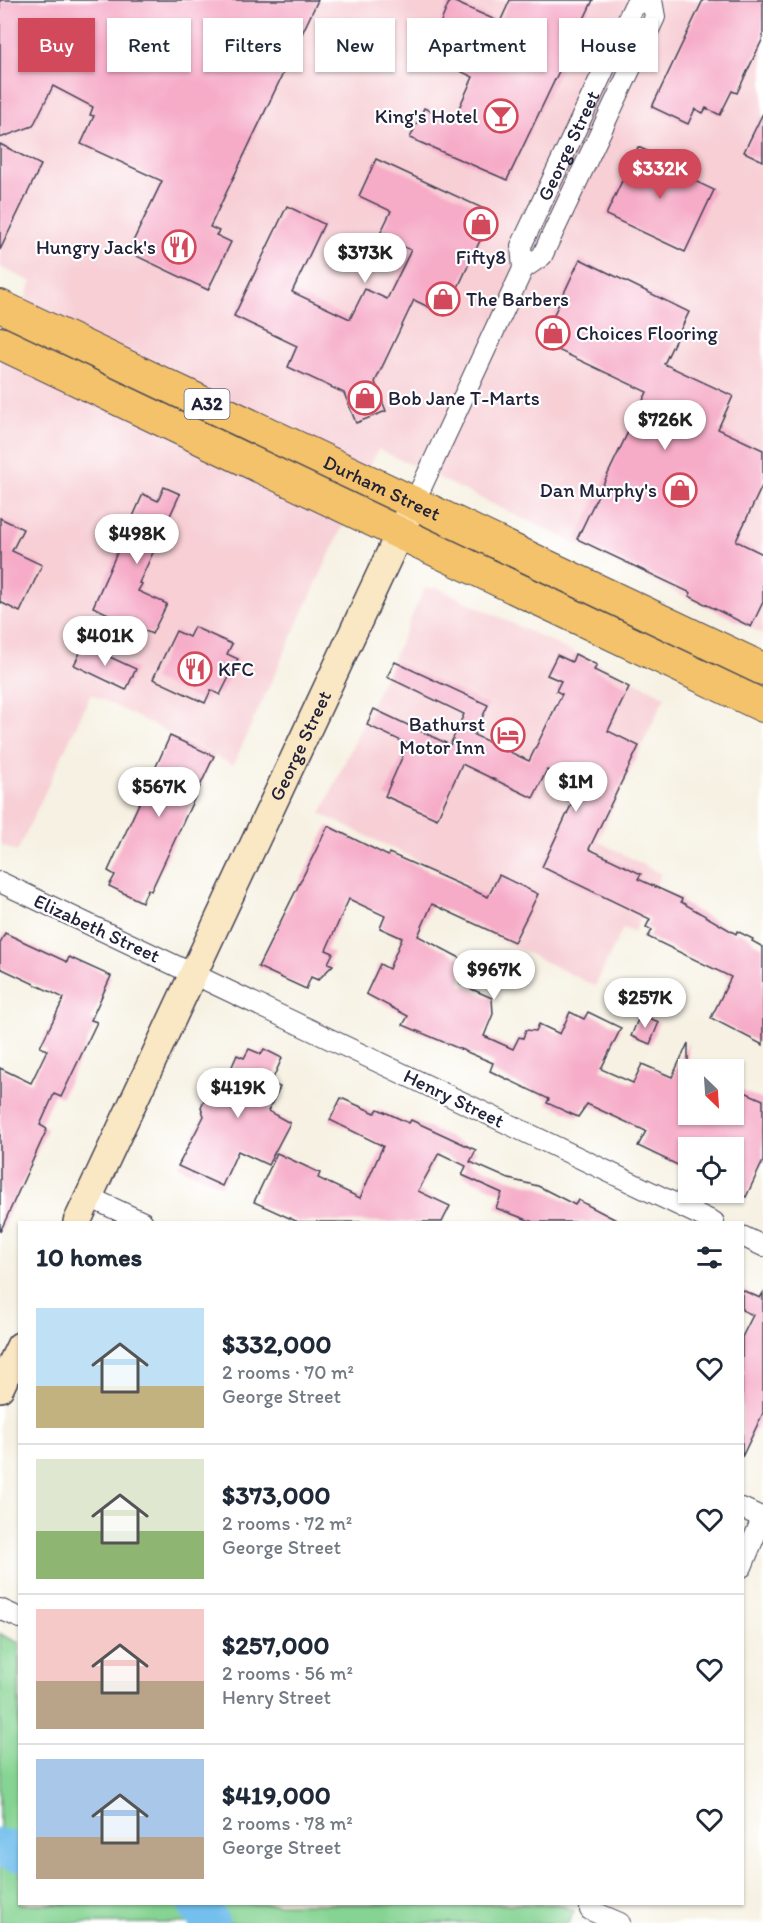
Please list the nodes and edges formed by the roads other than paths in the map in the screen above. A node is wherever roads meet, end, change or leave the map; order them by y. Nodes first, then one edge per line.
1 (650, 0) edge
2 (0, 306) edge
3 (0, 343) edge
4 (414, 503) junction
5 (399, 533) junction
6 (763, 669) edge
7 (763, 706) edge
8 (0, 882) edge
9 (194, 973) junction
10 (89, 1197) junction
11 (77, 1221) edge
12 (141, 1221) edge
13 (712, 1221) edge
14 (744, 1237) edge
15 (763, 1246) edge
16 (18, 1350) edge
17 (0, 1388) edge
18 (744, 1509) edge
19 (763, 1517) edge
20 (744, 1562) edge
21 (0, 1609) edge
22 (18, 1617) edge
23 (589, 1912) edge
24 (620, 1923) edge

1 - 4 street, George Street
2 - 4 highway, Durham Street / A32
3 - 5 highway, Durham Street / A32
4 - 5 main road, George Street
4 - 6 highway, Durham Street / A32
5 - 7 highway, Durham Street / A32
5 - 9 main road, George Street
8 - 9 street, Elizabeth Street
9 - 10 main road, George Street
9 - 13 street, Henry Street
10 - 11 main road, George Street
10 - 12 street
14 - 15 street
16 - 17 main road
18 - 19 street
19 - 20 street
21 - 22 street
23 - 24 street

